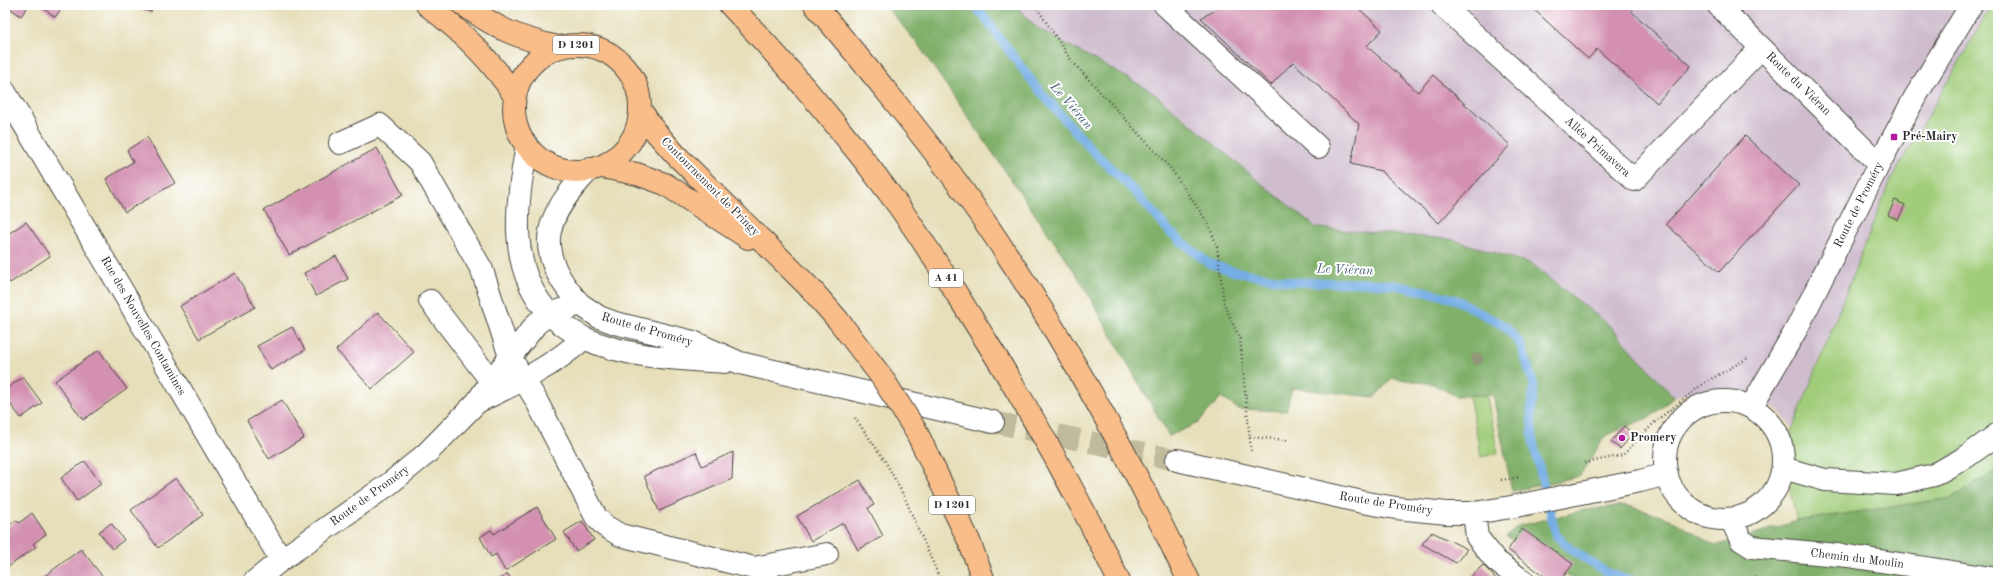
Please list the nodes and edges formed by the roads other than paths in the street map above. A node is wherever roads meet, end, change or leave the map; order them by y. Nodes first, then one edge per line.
1 (427, 5) edge
2 (464, 5) edge
3 (730, 5) edge
4 (815, 5) edge
5 (1164, 5) edge
6 (1442, 5) edge
7 (1718, 5) edge
8 (1971, 5) edge
9 (558, 47) junction
10 (1761, 48) junction
11 (5, 92) edge
12 (514, 95) junction
13 (640, 109) junction
14 (340, 143) dead end
15 (527, 145) junction
16 (1318, 147) dead end
17 (1879, 164) junction
18 (596, 168) junction
19 (784, 262) junction
20 (430, 300) dead end
21 (580, 304) junction
22 (550, 314) junction
23 (584, 338) junction
24 (510, 357) junction
25 (740, 363) junction
26 (525, 379) junction
27 (491, 381) junction
28 (477, 402) junction
29 (1751, 407) junction
30 (992, 422) tunnel mouth
31 (1998, 434) edge
32 (1177, 460) tunnel mouth
33 (1783, 468) junction
34 (1667, 474) junction
35 (1474, 513) junction
36 (1731, 519) junction
37 (827, 554) dead end
38 (281, 560) junction
39 (762, 575) edge
40 (1998, 579) edge
41 (255, 581) edge
42 (984, 581) edge
43 (1119, 581) edge
44 (1189, 581) edge
45 (1523, 581) edge

1 - 12 highway
2 - 9 highway, Contournement de Pringy / D 1201
3 - 43 highway, A 41
4 - 44 highway
5 - 16 street
6 - 10 street, Allée Primavera
7 - 10 street, Route du Viéran
8 - 17 street, Route de Proméry
9 - 12 highway, Contournement de Pringy / D 1201
9 - 13 highway, Contournement de Pringy / D 1201
10 - 17 street, Route du Viéran
11 - 38 street, Rue des Nouvelles Contamines
12 - 15 highway, Contournement de Pringy / D 1201
13 - 18 highway, Contournement de Pringy / D 1201
13 - 19 highway, Contournement de Pringy / D 1201
14 - 24 street
15 - 18 highway, Contournement de Pringy / D 1201
15 - 22 street
17 - 29 street, Route de Proméry
18 - 19 highway, Contournement de Pringy / D 1201
18 - 21 street
19 - 42 highway, Contournement de Pringy / D 1201, bridge
20 - 27 street
21 - 22 street, Route de Proméry
21 - 25 street, Route de Proméry
22 - 23 street
22 - 24 street, Route de Proméry
23 - 25 street, Route de Proméry
23 - 26 street, Route de Proméry
24 - 26 street
24 - 27 street, Route de Proméry
25 - 30 street, Route de Proméry
26 - 28 street, Route de Proméry
26 - 39 street
27 - 28 street, Route de Proméry
28 - 38 street, Route de Proméry
29 - 33 street
29 - 34 street
31 - 33 street
32 - 35 street, Route de Proméry
33 - 36 street
34 - 35 street, Route de Proméry
34 - 36 street
35 - 45 street
36 - 40 street, Chemin du Moulin
37 - 39 street
38 - 41 street, Route de Proméry

